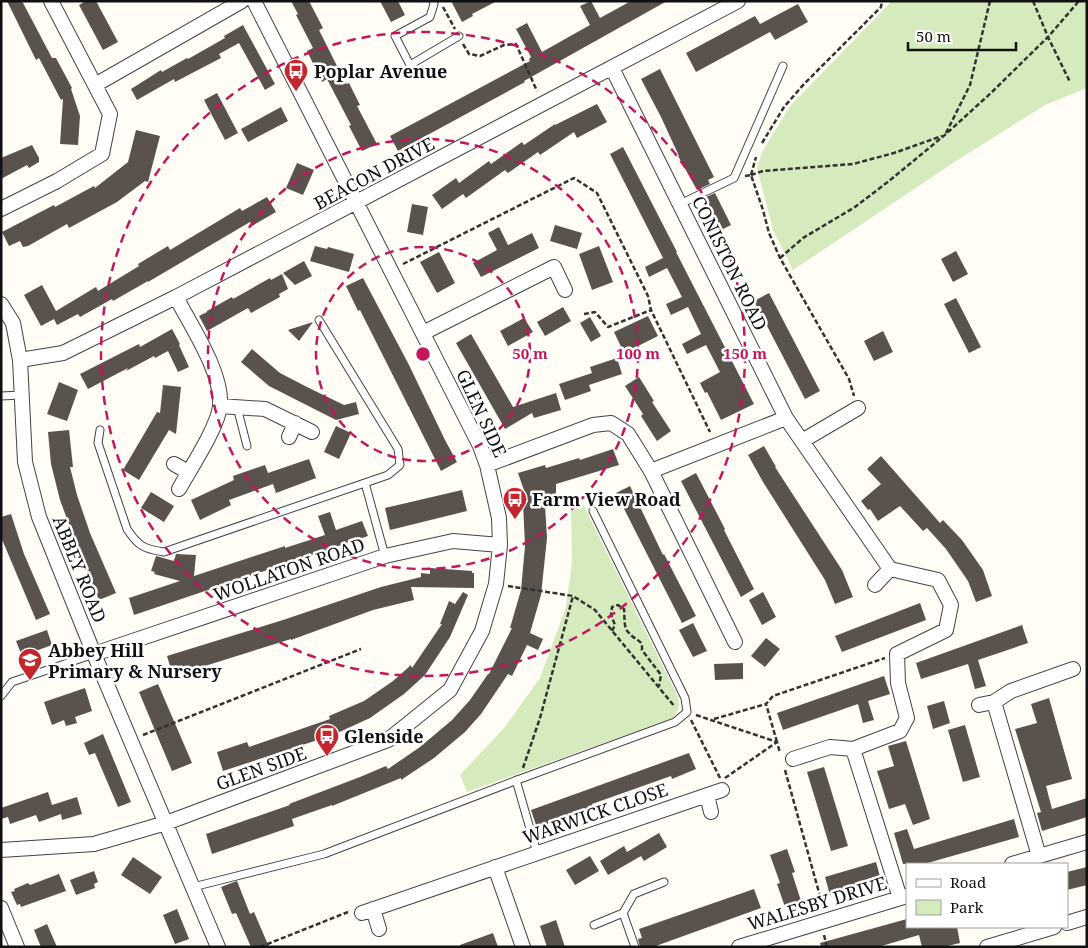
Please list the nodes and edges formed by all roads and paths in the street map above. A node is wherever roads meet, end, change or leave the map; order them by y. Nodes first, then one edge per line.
1 (52, 1) edge
2 (242, 1) edge
3 (254, 1) edge
4 (433, 1) edge
5 (440, 1) edge
6 (738, 1) edge
7 (882, 1) edge
8 (990, 1) edge
9 (1033, 1) edge
10 (1079, 1) edge
11 (459, 36) junction
12 (1048, 37) junction
13 (784, 66) dead end
14 (612, 68) junction
15 (1070, 82) dead end
16 (95, 85) junction
17 (543, 104) junction
18 (946, 134) junction
19 (751, 175) junction
20 (734, 178) junction
21 (357, 203) junction
22 (680, 204) junction
23 (1, 209) edge
24 (780, 258) junction
25 (391, 270) junction
26 (565, 290) dead end
27 (176, 297) junction
28 (1, 304) edge
29 (651, 310) junction
30 (584, 314) dead end
31 (319, 320) dead end
32 (423, 333) junction
33 (20, 360) junction
34 (22, 395) junction
35 (1, 396) edge
36 (220, 406) junction
37 (237, 407) junction
38 (858, 408) joint
39 (786, 418) junction
40 (295, 423) junction
41 (100, 430) dead end
42 (312, 432) dead end
43 (289, 437) dead end
44 (802, 441) junction
45 (716, 445) junction
46 (247, 446) dead end
47 (174, 464) dead end
48 (487, 465) junction
49 (651, 470) junction
50 (188, 472) junction
51 (365, 483) junction
52 (179, 489) dead end
53 (593, 511) dead end
54 (500, 545) junction
55 (385, 556) junction
56 (890, 569) junction
57 (496, 584) junction
58 (875, 585) dead end
59 (573, 596) junction
60 (612, 631) junction
61 (735, 642) dead end
62 (361, 649) dead end
63 (94, 654) junction
64 (898, 654) junction
65 (1073, 669) dead end
66 (659, 687) junction
67 (1, 696) edge
68 (994, 702) junction
69 (766, 704) junction
70 (979, 705) dead end
71 (687, 712) junction
72 (712, 720) junction
73 (130, 740) junction
74 (777, 742) junction
75 (853, 749) junction
76 (785, 758) junction
77 (518, 779) junction
78 (722, 790) dead end
79 (707, 795) junction
80 (711, 812) dead end
81 (166, 823) junction
82 (1087, 842) edge
83 (1, 850) edge
84 (537, 853) junction
85 (1039, 856) junction
86 (1015, 863) edge
87 (496, 867) junction
88 (664, 882) dead end
89 (193, 887) junction
90 (904, 897) edge
91 (1, 908) edge
92 (367, 911) junction
93 (623, 913) junction
94 (1087, 917) edge
95 (826, 920) junction
96 (1068, 923) edge
97 (594, 925) dead end
98 (1051, 928) edge
99 (379, 929) dead end
100 (745, 946) edge
101 (17, 947) edge
102 (218, 947) edge
103 (260, 947) edge
104 (523, 947) edge
105 (635, 947) edge
106 (987, 947) edge

1 - 16 street
2 - 16 street
3 - 21 street
4 - 11 lane
5 - 11 path
6 - 14 street, BEACON DRIVE
7 - 19 path
8 - 18 path
9 - 12 path
10 - 12 path
11 - 17 path
12 - 15 path
12 - 18 path
13 - 20 lane
14 - 17 street, BEACON DRIVE
14 - 22 street, CONISTON ROAD
16 - 23 street
17 - 21 street, BEACON DRIVE
18 - 19 path
18 - 24 path
19 - 20 path
19 - 24 path
20 - 22 lane
21 - 25 street, GLEN SIDE
21 - 27 street, BEACON DRIVE
22 - 39 street, CONISTON ROAD
24 - 38 path
25 - 29 path
25 - 32 street, GLEN SIDE
26 - 32 street
27 - 33 street, BEACON DRIVE
27 - 36 street
28 - 33 street, ABBEY ROAD
29 - 30 path
29 - 45 path
31 - 51 lane
32 - 48 street, GLEN SIDE
33 - 34 street, ABBEY ROAD
34 - 35 lane
34 - 63 street, ABBEY ROAD
36 - 37 street
36 - 50 street
37 - 40 street
37 - 46 lane
38 - 44 street
39 - 44 street, CONISTON ROAD
39 - 45 street
40 - 42 street
40 - 43 street
41 - 51 lane
44 - 56 street, CONISTON ROAD
45 - 49 street
47 - 50 street
48 - 49 street
48 - 54 street, GLEN SIDE
49 - 61 street
50 - 52 street
51 - 55 lane
53 - 71 lane
54 - 55 street, WOLLATON ROAD
54 - 57 street, GLEN SIDE
55 - 63 street, WOLLATON ROAD
56 - 58 street
56 - 64 street
57 - 59 path
57 - 81 street, GLEN SIDE
59 - 60 path
59 - 77 path
60 - 66 path
60 - 66 path
62 - 73 path
63 - 67 lane
63 - 73 street, ABBEY ROAD
64 - 69 path
64 - 75 street
65 - 68 street
66 - 71 path
68 - 70 street
68 - 85 street
69 - 72 path
69 - 74 path
71 - 72 path
71 - 74 path
71 - 77 lane
72 - 74 path
73 - 81 street, ABBEY ROAD
74 - 76 path
75 - 76 street
75 - 90 street
76 - 95 path
77 - 84 lane
77 - 89 lane
78 - 79 street, WARWICK CLOSE
79 - 80 street
79 - 84 street, WARWICK CLOSE
81 - 83 street, GLEN SIDE
81 - 89 street, ABBEY ROAD
82 - 85 street
84 - 87 street, WARWICK CLOSE
85 - 86 street
87 - 92 street, WARWICK CLOSE
87 - 104 street
88 - 93 lane
89 - 102 street, ABBEY ROAD
90 - 95 street, WALESBY DRIVE
91 - 101 street
92 - 99 street
92 - 103 path
93 - 97 lane
93 - 105 lane
94 - 96 street
95 - 100 street, WALESBY DRIVE
98 - 106 street

